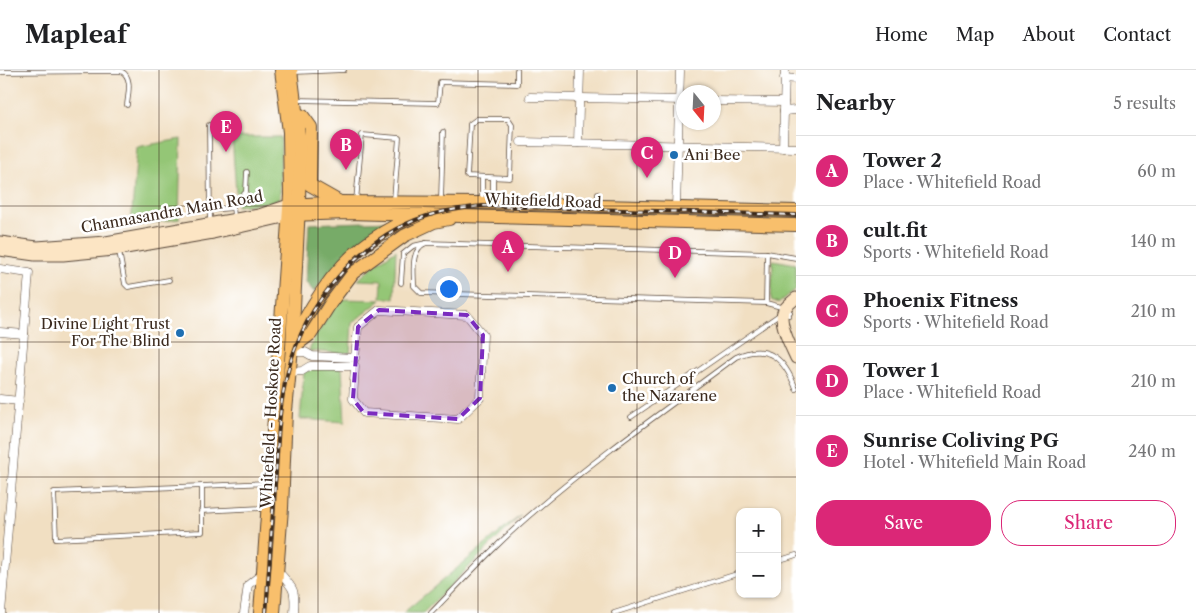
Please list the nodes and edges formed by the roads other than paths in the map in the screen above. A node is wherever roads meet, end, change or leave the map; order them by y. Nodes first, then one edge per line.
1 (344, 70) edge
2 (517, 70) edge
3 (580, 70) edge
4 (680, 70) edge
5 (288, 71) edge
6 (0, 72) edge
7 (784, 74) edge
8 (796, 78) edge
9 (680, 85) edge
10 (530, 97) dead end
11 (579, 98) junction
12 (676, 100) edge
13 (295, 101) junction
14 (721, 102) edge
15 (127, 105) dead end
16 (784, 106) junction
17 (796, 110) edge
18 (297, 114) junction
19 (209, 125) dead end
20 (679, 130) edge
21 (443, 132) dead end
22 (521, 142) dead end
23 (578, 143) junction
24 (678, 145) junction
25 (783, 148) junction
26 (796, 148) edge
27 (247, 172) dead end
28 (482, 177) junction
29 (493, 178) junction
30 (340, 202) junction
31 (356, 203) junction
32 (394, 203) junction
33 (440, 203) junction
34 (488, 203) junction
35 (676, 208) junction
36 (210, 210) junction
37 (294, 210) junction
38 (549, 211) junction
39 (796, 211) edge
40 (566, 212) junction
41 (233, 213) junction
42 (425, 214) junction
43 (466, 215) junction
44 (210, 224) junction
45 (796, 225) edge
46 (0, 242) edge
47 (426, 242) junction
48 (118, 249) junction
49 (0, 250) edge
50 (36, 251) junction
51 (767, 253) junction
52 (796, 258) edge
53 (0, 268) edge
54 (169, 280) dead end
55 (401, 283) dead end
56 (796, 298) edge
57 (766, 303) junction
58 (788, 311) edge
59 (0, 332) edge
60 (24, 334) junction
61 (796, 339) edge
62 (292, 348) junction
63 (312, 356) junction
64 (796, 358) edge
65 (355, 362) junction
66 (310, 366) junction
67 (290, 372) junction
68 (796, 389) edge
69 (0, 399) edge
70 (19, 401) junction
71 (631, 417) dead end
72 (270, 483) junction
73 (202, 486) junction
74 (268, 508) junction
75 (201, 511) junction
76 (0, 519) edge
77 (9, 520) junction
78 (796, 555) edge
79 (781, 560) edge
80 (277, 570) junction
81 (264, 572) junction
82 (736, 574) edge
83 (1, 613) edge
84 (244, 613) edge
85 (260, 613) edge
86 (274, 613) edge
87 (294, 613) edge
88 (431, 613) edge
89 (614, 613) edge

1 - 5 lane
2 - 13 lane
3 - 11 street
4 - 9 street
5 - 13 main road
5 - 37 main road
6 - 15 lane
7 - 8 street
7 - 16 street
10 - 11 street
11 - 12 street
11 - 23 street
13 - 18 main road
14 - 16 street
16 - 17 street
16 - 25 street
18 - 30 main road
18 - 37 main road
19 - 36 lane
20 - 24 street
21 - 33 lane
22 - 23 street
23 - 24 street
24 - 25 street
24 - 35 street
25 - 26 street
27 - 41 lane
28 - 29 lane
28 - 29 lane
28 - 34 lane
29 - 34 lane
30 - 31 main road, Whitefield Road
30 - 37 main road, Whitefield Road
31 - 32 main road, Whitefield Road
31 - 32 lane
32 - 33 main road, Whitefield Road
33 - 34 main road, Whitefield Road
34 - 38 main road, Whitefield Road
35 - 39 main road, Whitefield Road
35 - 40 main road, Whitefield Road
36 - 41 lane
36 - 44 lane
37 - 41 main road, Channasandra Main Road
37 - 42 main road, Whitefield Road
37 - 48 main road, Channasandra Main Road
37 - 62 main road, Whitefield - Hoskote Road
37 - 72 main road, Whitefield - Hoskote Road
38 - 40 main road, Whitefield Road
38 - 43 main road, Whitefield Road
40 - 45 main road, Whitefield Road
41 - 44 main road, Channasandra Main Road
42 - 43 main road, Whitefield Road
42 - 62 main road
43 - 62 main road
44 - 50 main road, Channasandra Main Road
46 - 50 main road, Channasandra Main Road
47 - 51 lane
47 - 55 lane
47 - 57 lane
48 - 50 main road, Channasandra Main Road
48 - 54 lane
49 - 50 main road, Channasandra Main Road
51 - 52 lane
51 - 57 lane
53 - 60 street
56 - 58 main road
57 - 58 lane
58 - 61 main road
58 - 64 main road
58 - 71 lane
59 - 60 street
60 - 70 street
62 - 63 street
62 - 67 main road, Whitefield - Hoskote Road
63 - 65 street
63 - 66 street
65 - 65 street
65 - 66 street
66 - 67 street
67 - 80 main road, Whitefield - Hoskote Road
68 - 88 lane
69 - 70 street
70 - 77 street
72 - 73 lane
72 - 74 main road, Whitefield - Hoskote Road
73 - 75 lane
73 - 75 lane
74 - 75 lane
74 - 81 main road, Whitefield - Hoskote Road
76 - 77 street
77 - 83 street
78 - 79 lane
80 - 86 main road, Whitefield - Hoskote Road
80 - 87 street
81 - 84 street
81 - 85 main road, Whitefield - Hoskote Road
82 - 89 lane

